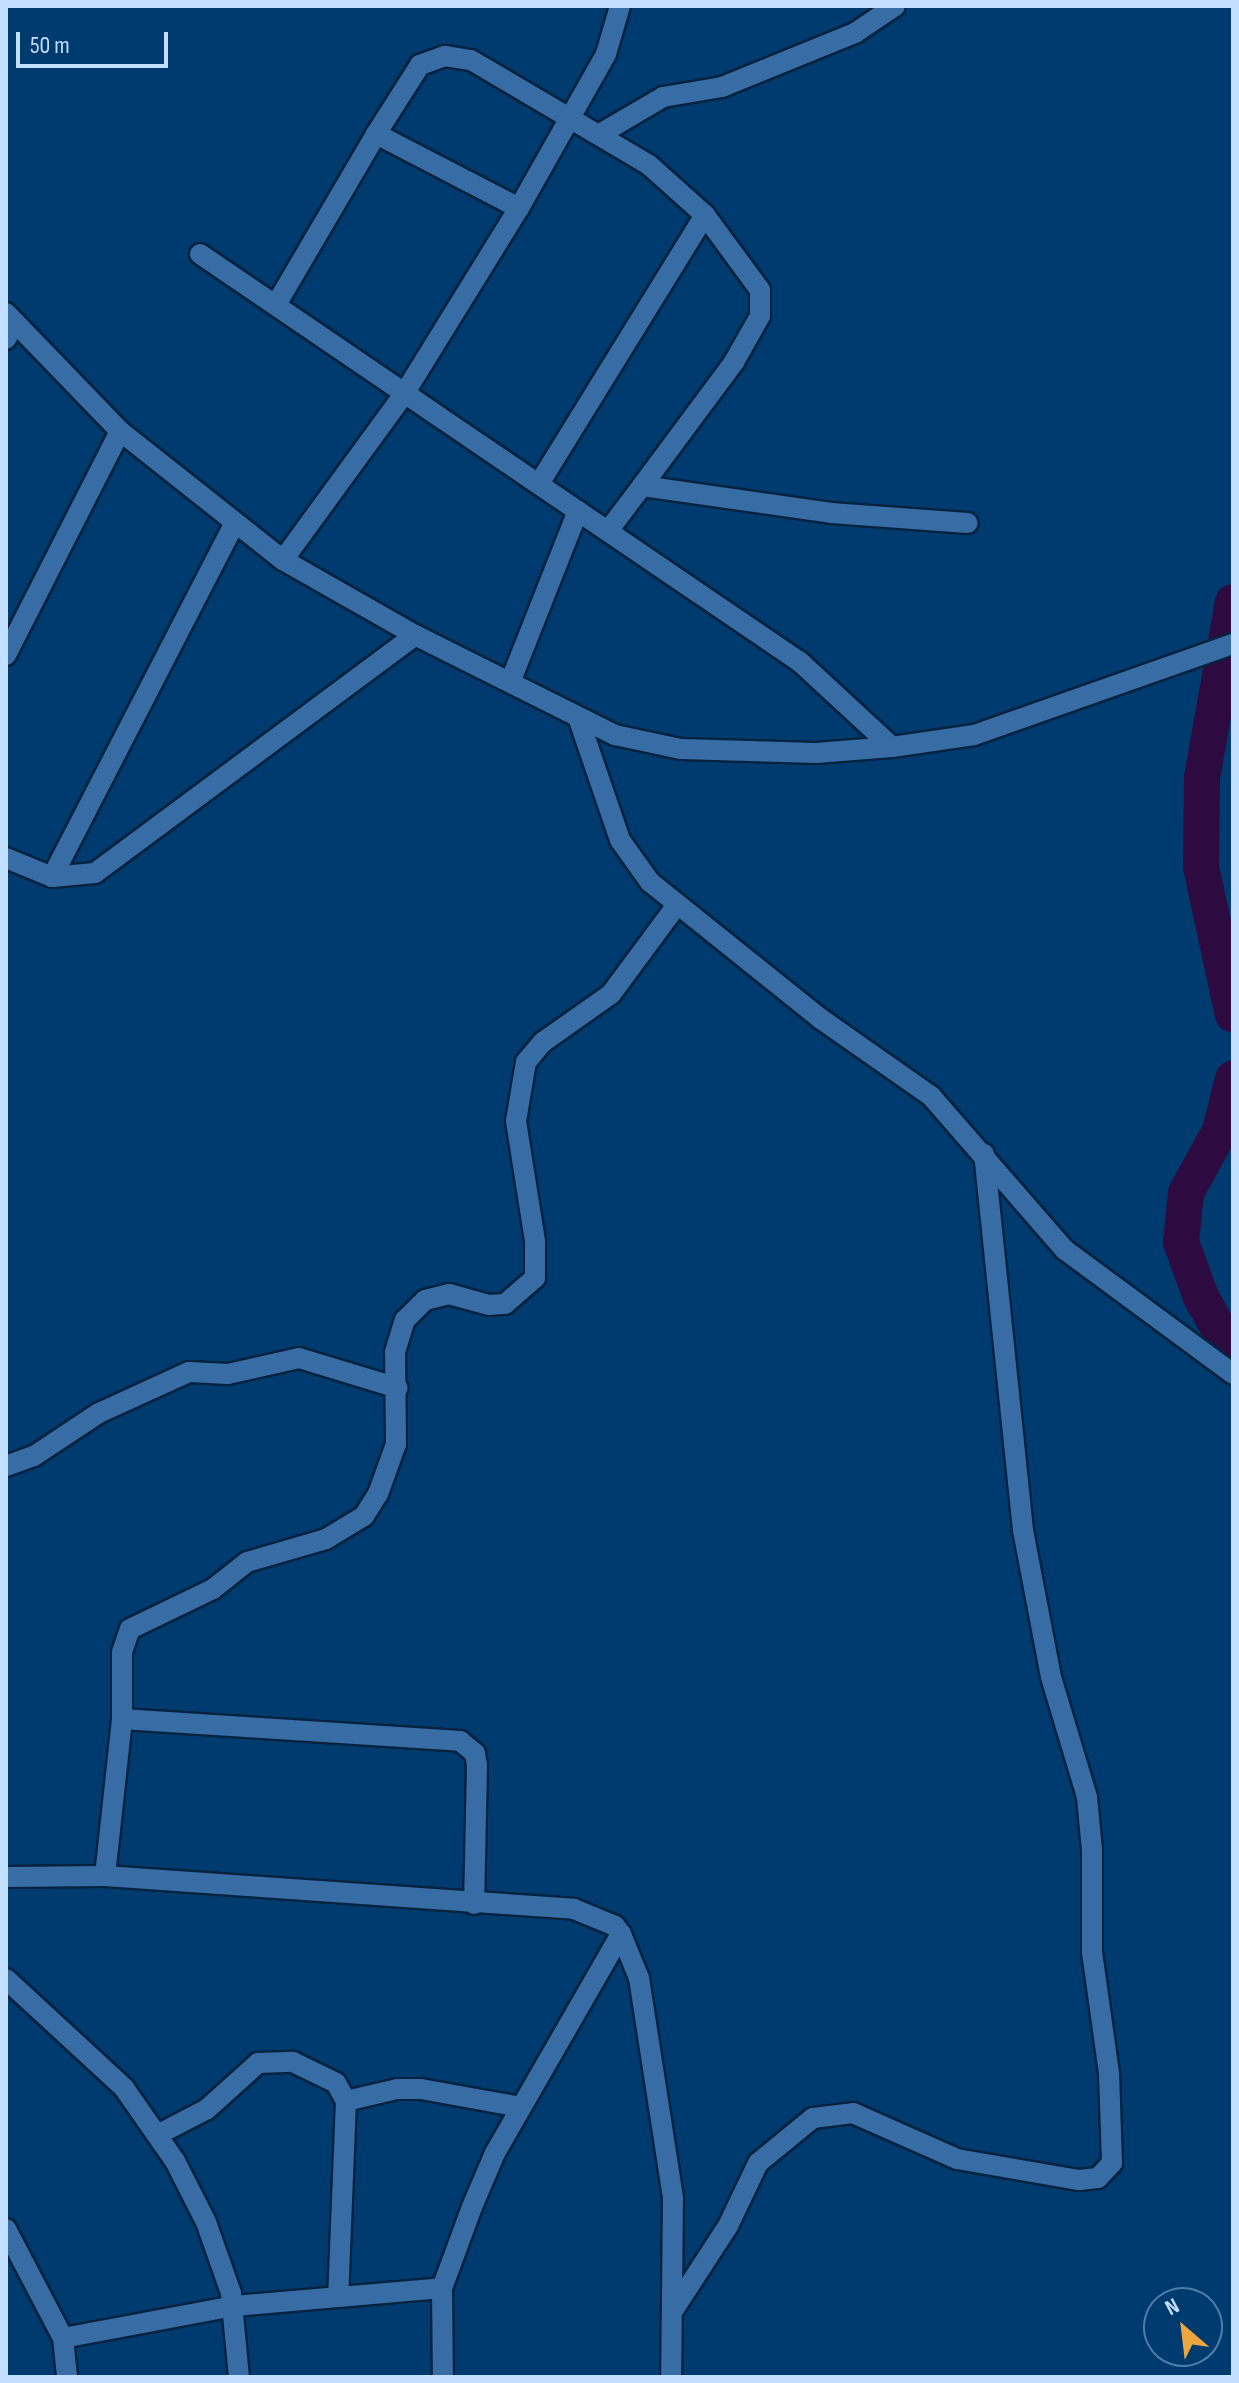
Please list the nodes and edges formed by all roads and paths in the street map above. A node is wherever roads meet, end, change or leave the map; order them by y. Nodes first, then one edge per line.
1 (620, 6) edge
2 (895, 6) edge
3 (572, 116) junction
4 (376, 134) junction
5 (600, 134) junction
6 (519, 208) junction
7 (705, 215) junction
8 (200, 254) dead end
9 (277, 303) junction
10 (9, 325) edge
11 (404, 394) junction
12 (120, 431) junction
13 (539, 484) junction
14 (642, 486) junction
15 (578, 511) junction
16 (968, 523) dead end
17 (234, 525) junction
18 (608, 531) junction
19 (283, 560) junction
20 (415, 635) junction
21 (1233, 644) edge
22 (6, 655) edge
23 (511, 680) junction
24 (579, 720) junction
25 (892, 747) junction
26 (6, 858) edge
27 (52, 877) junction
28 (676, 906) junction
29 (984, 1154) junction
30 (1233, 1374) edge
31 (398, 1388) junction
32 (6, 1466) edge
33 (122, 1719) junction
34 (105, 1876) junction
35 (6, 1877) edge
36 (474, 1904) junction
37 (621, 1934) junction
38 (6, 1979) edge
39 (346, 2101) junction
40 (521, 2107) junction
41 (159, 2134) junction
42 (6, 2229) edge
43 (442, 2288) junction
44 (338, 2297) junction
45 (234, 2306) junction
46 (674, 2309) junction
47 (63, 2338) junction
48 (67, 2377) edge
49 (239, 2377) edge
50 (443, 2377) edge
51 (671, 2377) edge

1 - 3 street
2 - 5 street
3 - 4 street
3 - 5 street
3 - 6 street
4 - 6 street
4 - 9 street
5 - 7 street
6 - 11 street
7 - 13 street
7 - 14 street
8 - 9 street
9 - 11 street
10 - 12 street
11 - 13 street
11 - 19 street
12 - 17 street
12 - 22 street
13 - 15 street
14 - 16 street
14 - 18 street
15 - 18 street
15 - 23 street
17 - 19 street
17 - 27 street
18 - 25 street
19 - 20 street
20 - 23 street
20 - 27 street
21 - 25 street
23 - 24 street
24 - 25 street
24 - 28 street
26 - 27 street
28 - 29 street
28 - 31 street
29 - 30 street
29 - 46 street
31 - 32 street
31 - 33 street
33 - 34 street
33 - 36 street
34 - 35 street
34 - 36 street
36 - 37 street
37 - 40 street
37 - 46 street
38 - 41 street
39 - 40 street
39 - 41 street
39 - 44 street
40 - 43 street
41 - 45 street
42 - 47 street
43 - 44 street
43 - 50 street
44 - 45 street
45 - 47 street
45 - 49 street
46 - 51 street
47 - 48 street

